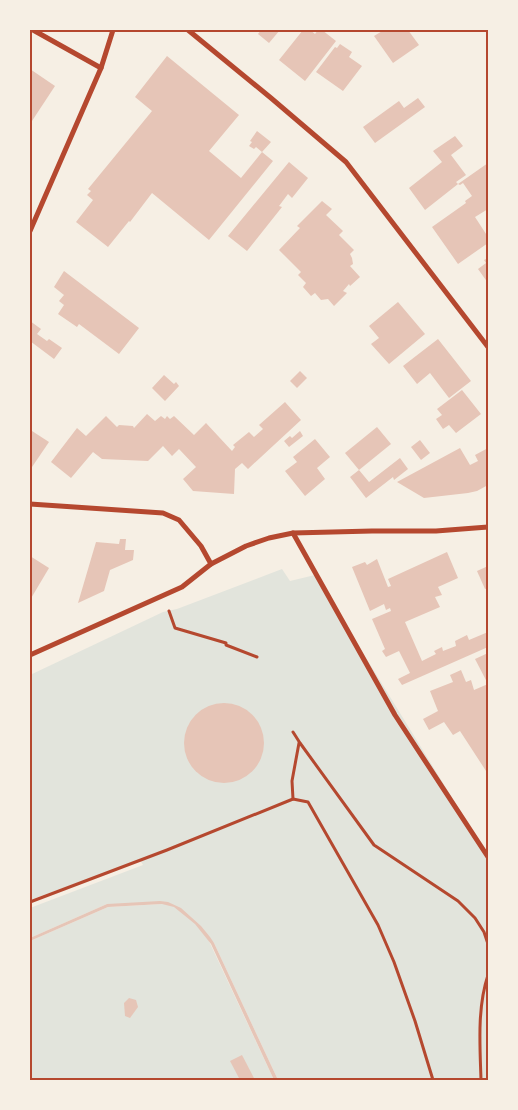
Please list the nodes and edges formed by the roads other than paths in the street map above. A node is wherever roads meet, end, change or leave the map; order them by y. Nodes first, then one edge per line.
1 (33, 30) edge
2 (113, 30) edge
3 (188, 30) edge
4 (101, 68) junction
5 (30, 231) edge
6 (488, 347) edge
7 (30, 504) edge
8 (488, 527) edge
9 (292, 533) junction
10 (211, 564) junction
11 (30, 655) edge
12 (488, 857) edge

1 - 4 street
2 - 4 street
3 - 6 street
4 - 5 street
7 - 10 street
8 - 9 street
9 - 10 street
9 - 12 street
10 - 11 street

